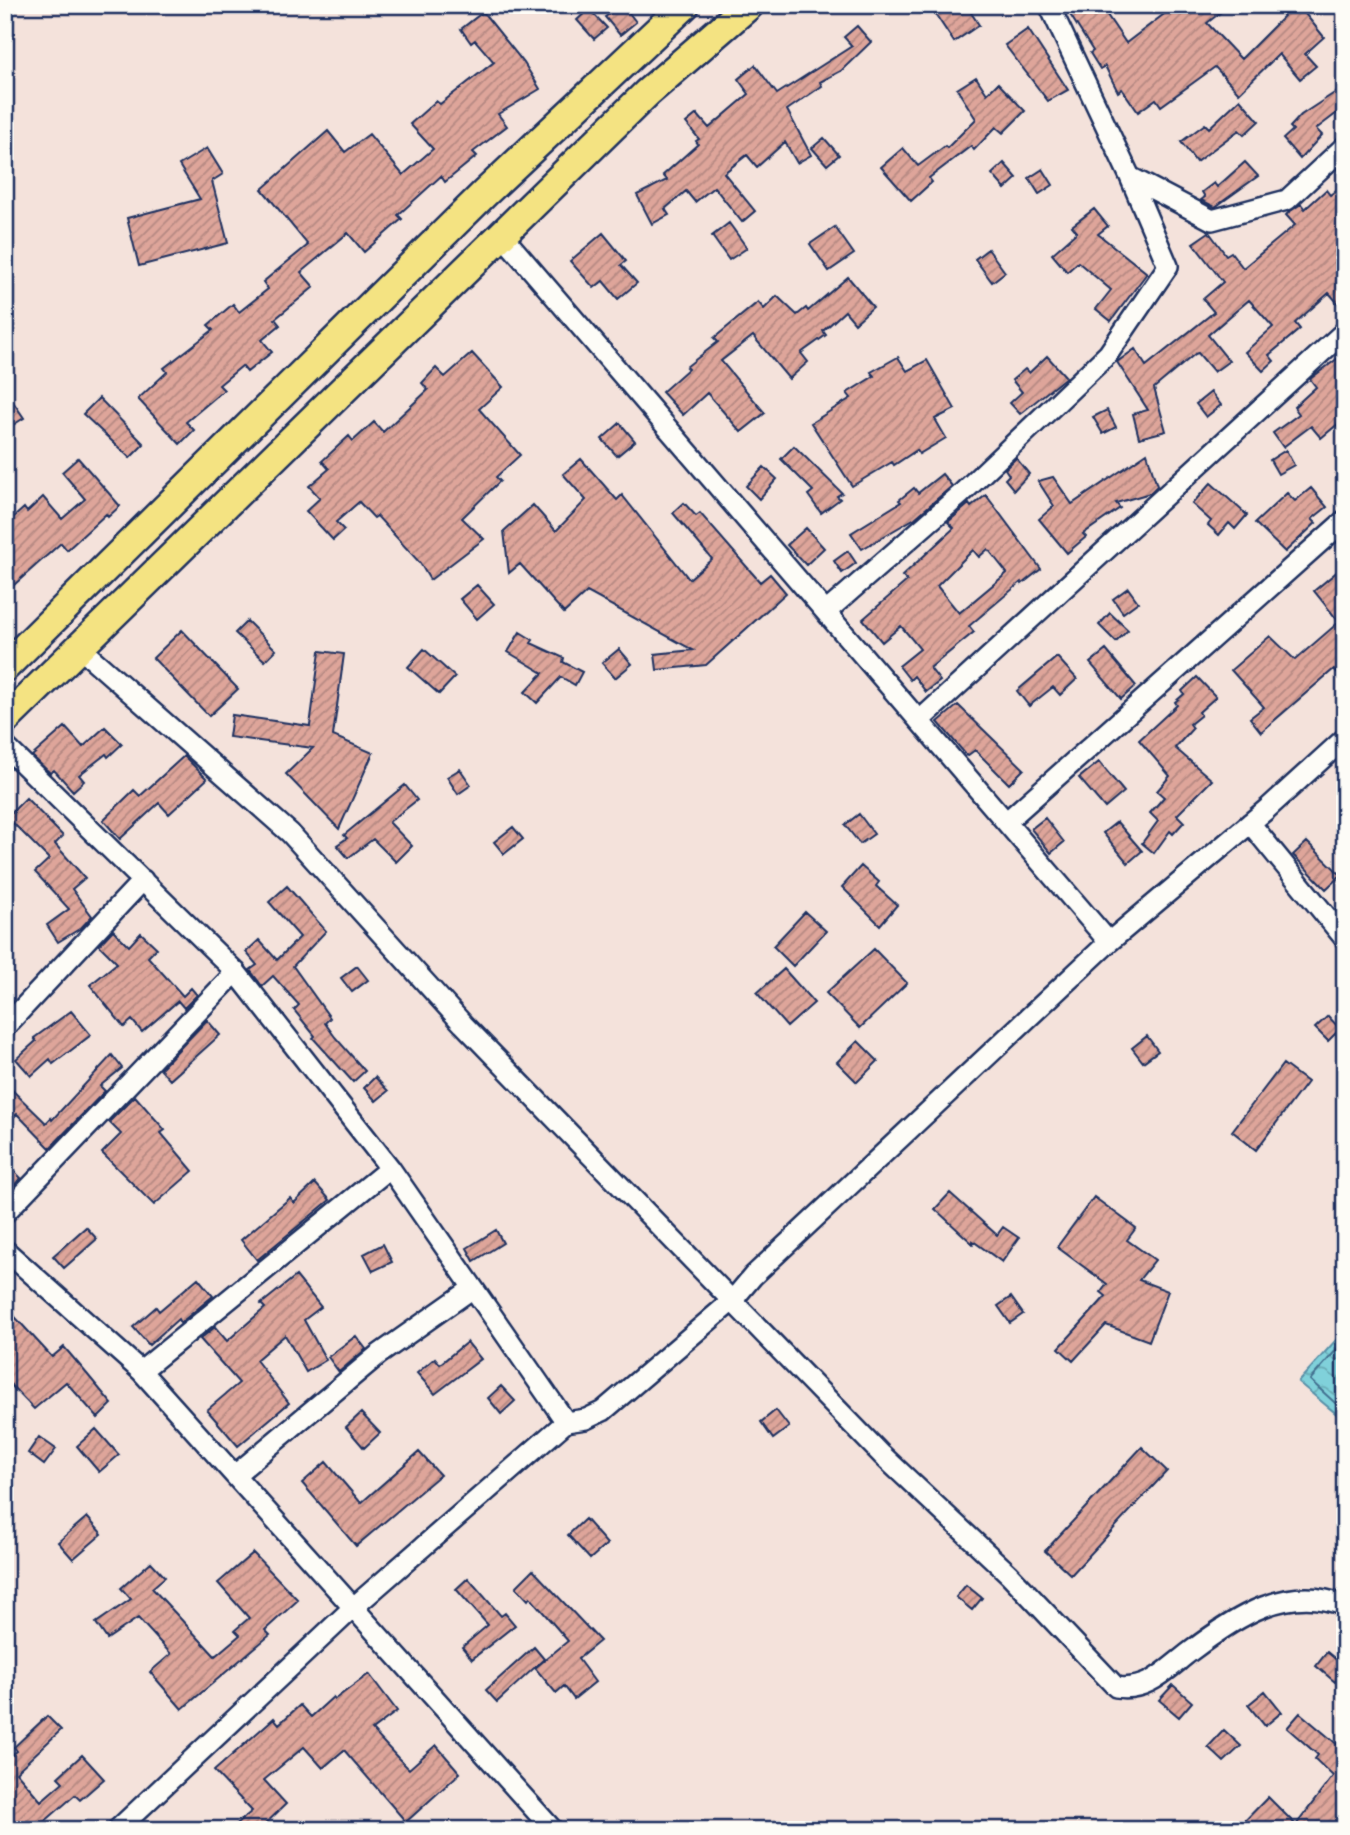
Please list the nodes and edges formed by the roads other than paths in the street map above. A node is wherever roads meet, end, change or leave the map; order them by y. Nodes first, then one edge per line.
1 (685, 5) edge
2 (749, 5) edge
3 (1049, 5) edge
4 (1345, 146) edge
5 (1130, 177) junction
6 (501, 234) junction
7 (1345, 331) edge
8 (1345, 520) edge
9 (826, 612) junction
10 (81, 649) junction
11 (5, 667) edge
12 (5, 720) edge
13 (919, 721) junction
14 (1345, 738) edge
15 (5, 746) edge
16 (1006, 821) junction
17 (1250, 823) junction
18 (143, 880) junction
19 (1345, 939) edge
20 (1109, 942) junction
21 (236, 972) junction
22 (5, 1027) edge
23 (390, 1168) junction
24 (5, 1213) edge
25 (5, 1250) edge
26 (473, 1287) junction
27 (732, 1301) junction
28 (141, 1371) junction
29 (566, 1422) junction
30 (236, 1475) junction
31 (355, 1606) junction
32 (1345, 1606) edge
33 (117, 1830) edge
34 (553, 1830) edge

1 - 11 highway
2 - 6 highway
3 - 5 street
4 - 5 street
5 - 9 street
6 - 9 street
6 - 10 highway
7 - 13 street
8 - 16 street
9 - 13 street
10 - 12 highway
10 - 27 street
13 - 16 street
14 - 17 street
15 - 18 street
16 - 20 street
17 - 19 street
17 - 20 street
18 - 21 street
18 - 22 street
20 - 27 street
21 - 23 street
21 - 24 street
23 - 26 street
23 - 28 street
25 - 28 street
26 - 29 street
26 - 30 street
27 - 29 street
27 - 32 street
28 - 30 street
29 - 31 street
30 - 31 street
31 - 33 street
31 - 34 street

